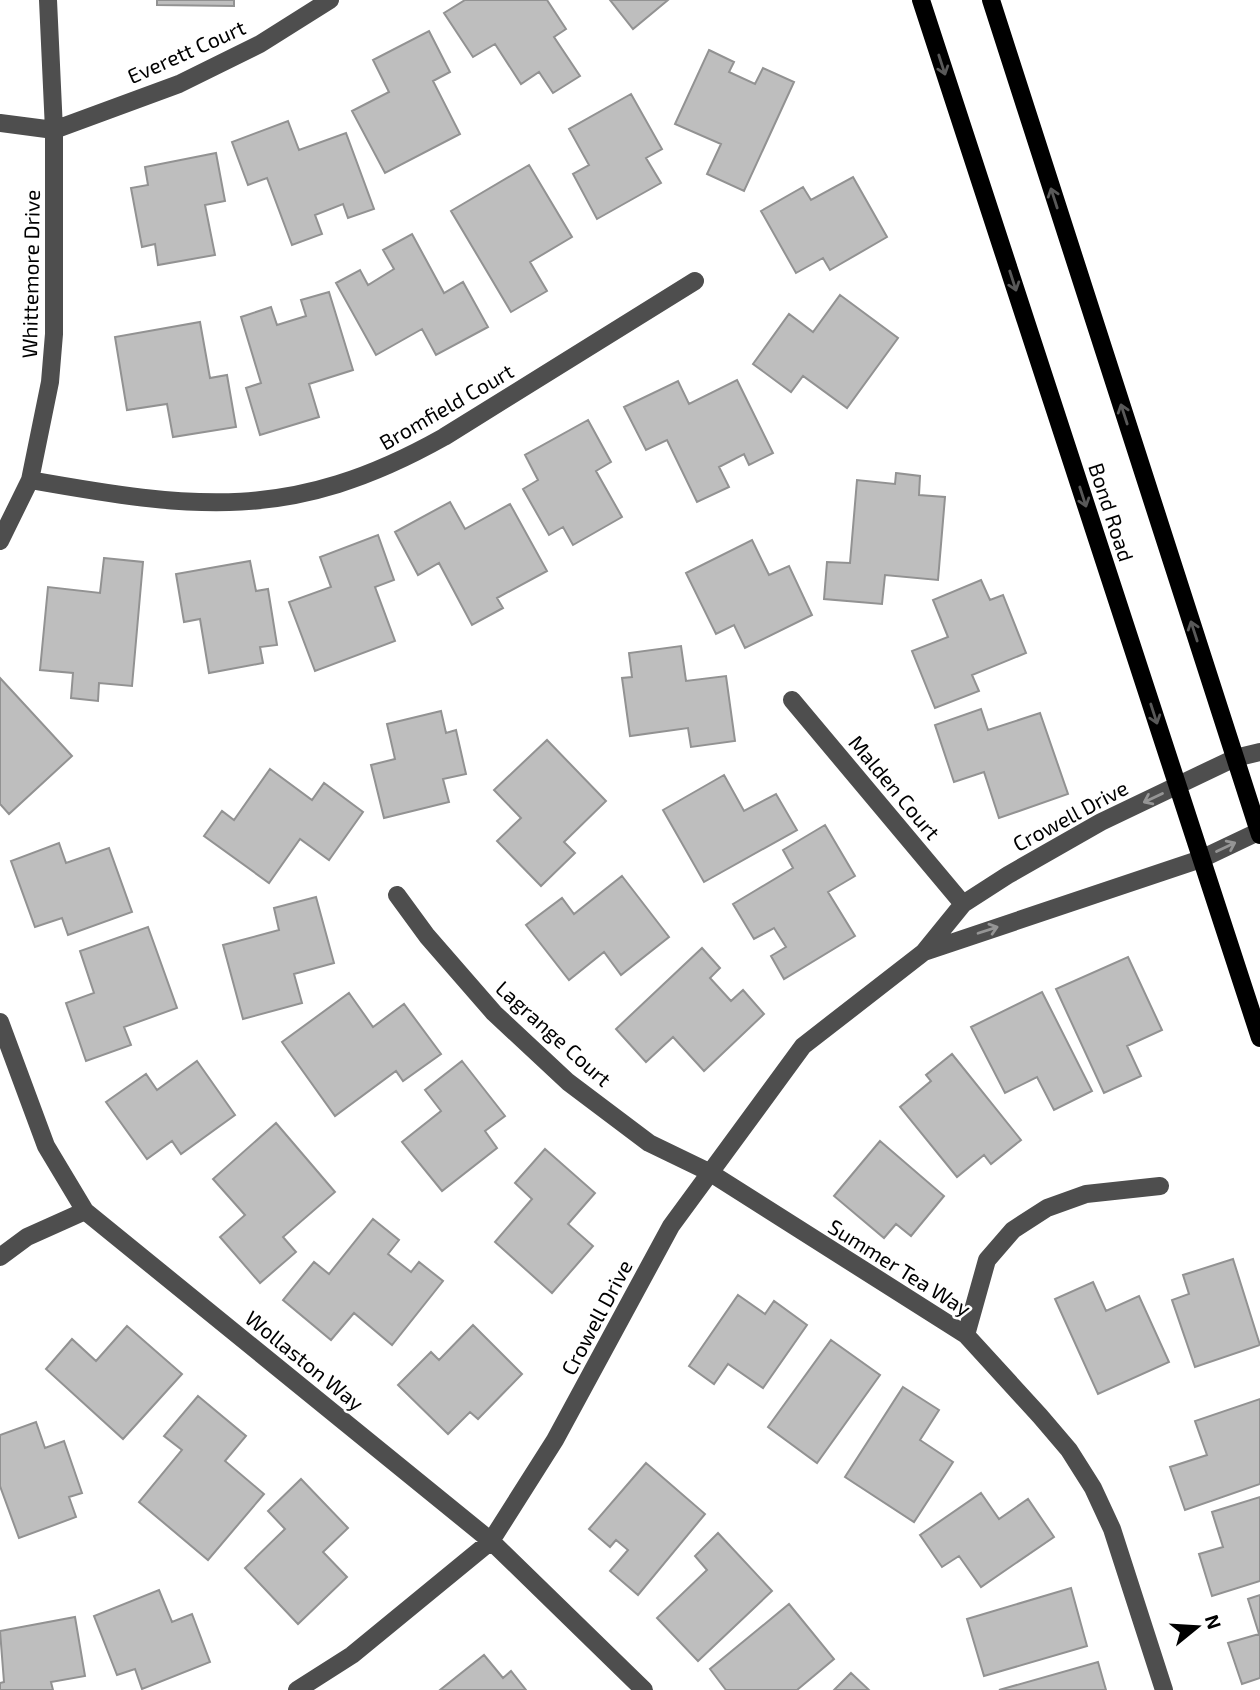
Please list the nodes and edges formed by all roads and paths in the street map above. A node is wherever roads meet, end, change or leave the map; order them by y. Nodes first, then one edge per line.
1 (48, 0) edge
2 (330, 0) edge
3 (921, 0) edge
4 (991, 0) edge
5 (0, 123) edge
6 (54, 130) junction
7 (695, 281) dead end
8 (30, 480) junction
9 (0, 541) edge
10 (792, 700) dead end
11 (1260, 752) edge
12 (1235, 758) junction
13 (1178, 786) junction
14 (1260, 833) edge
15 (1200, 859) junction
16 (397, 895) dead end
17 (963, 904) junction
18 (924, 952) junction
19 (0, 1022) edge
20 (1260, 1038) edge
21 (709, 1172) junction
22 (1160, 1186) dead end
23 (85, 1210) junction
24 (0, 1258) edge
25 (966, 1335) junction
26 (491, 1541) junction
27 (297, 1690) edge
28 (644, 1690) edge
29 (1164, 1690) edge

1 - 6 street, Whittemore Drive
2 - 6 street, Everett Court
3 -> 13 main road, Bond Road
12 -> 4 main road, Bond Road
5 - 6 street
6 - 8 street, Whittemore Drive
7 - 8 street, Bromfield Court
8 - 9 street, Whittemore Drive
10 - 17 street, Malden Court
11 - 12 street, Crowell Drive
12 - 13 street, Crowell Drive
12 - 14 main road, Bond Road
13 - 15 main road, Bond Road
13 -> 17 street, Crowell Drive
15 -> 14 street, Crowell Drive
18 -> 15 street, Crowell Drive
15 - 20 main road, Bond Road
16 - 21 street, Lagrange Court
17 - 18 street, Crowell Drive
18 - 21 street, Crowell Drive
19 - 23 street, Wollaston Way
21 - 25 street, Summer Tea Way
21 - 26 street, Crowell Drive
22 - 25 street
23 - 24 street
23 - 26 street, Wollaston Way
25 - 29 street, Summer Tea Way
26 - 27 street, Crowell Drive
26 - 28 street, Wollaston Way

